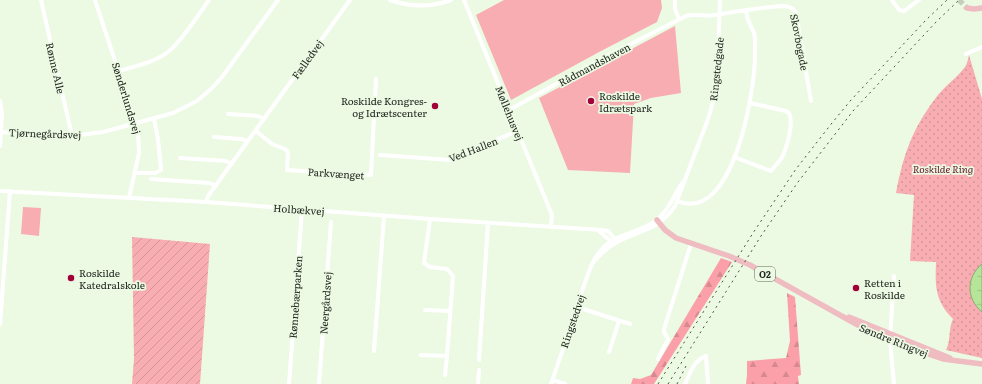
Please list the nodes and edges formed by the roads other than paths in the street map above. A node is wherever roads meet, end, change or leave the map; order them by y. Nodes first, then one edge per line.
1 (41, 0) edge
2 (95, 0) edge
3 (209, 0) edge
4 (278, 0) edge
5 (350, 0) edge
6 (390, 0) edge
7 (451, 0) edge
8 (464, 0) edge
9 (675, 0) edge
10 (720, 0) edge
11 (892, 0) edge
12 (919, 0) edge
13 (410, 2) edge
14 (967, 8) dead end
15 (982, 8) edge
16 (746, 10) junction
17 (720, 14) junction
18 (679, 19) junction
19 (982, 47) edge
20 (966, 54) dead end
21 (119, 71) junction
22 (376, 79) dead end
23 (0, 101) edge
24 (810, 101) dead end
25 (750, 103) junction
26 (509, 110) junction
27 (228, 114) dead end
28 (154, 119) junction
29 (264, 119) junction
30 (136, 124) junction
31 (256, 131) junction
32 (517, 131) junction
33 (1, 132) edge
34 (72, 136) junction
35 (214, 137) dead end
36 (248, 142) junction
37 (0, 146) edge
38 (380, 155) dead end
39 (734, 157) junction
40 (180, 158) dead end
41 (232, 164) junction
42 (135, 172) junction
43 (151, 179) dead end
44 (684, 180) junction
45 (216, 186) junction
46 (0, 191) edge
47 (10, 191) junction
48 (129, 198) junction
49 (677, 201) junction
50 (206, 202) junction
51 (302, 210) junction
52 (384, 216) junction
53 (430, 219) junction
54 (331, 222) dead end
55 (658, 222) junction
56 (488, 223) junction
57 (551, 227) junction
58 (614, 241) junction
59 (691, 244) junction
60 (894, 276) dead end
61 (577, 307) junction
62 (425, 310) dead end
63 (450, 311) junction
64 (619, 321) junction
65 (0, 322) edge
66 (630, 324) dead end
67 (890, 337) junction
68 (374, 351) dead end
69 (609, 352) dead end
70 (421, 355) dead end
71 (447, 356) junction
72 (658, 359) dead end
73 (480, 360) dead end
74 (982, 364) edge
75 (479, 370) dead end
76 (445, 375) dead end
77 (552, 382) edge
78 (289, 384) edge
79 (319, 384) edge
80 (478, 384) edge
81 (565, 384) edge
82 (685, 384) edge
83 (708, 384) edge
84 (894, 384) edge

1 - 34 street, Rønne Alle
2 - 21 street, Sønderlundsvej
3 - 21 street
4 - 28 street, Tjørnegårdsvej
5 - 29 street, Fælledvej
6 - 13 street
7 - 13 street
8 - 26 street, Møllehusvej
9 - 18 street
10 - 17 street, Ringstedgade
11 - 12 street
14 - 15 main road
16 - 17 street, Skovbogade
16 - 24 street, Skovbogade
16 - 25 street
17 - 18 street, Rådmandshaven
17 - 44 street, Ringstedgade
18 - 26 street, Rådmandshaven
19 - 20 street
21 - 30 street, Sønderlundsvej
22 - 31 street, Parkvænget
23 - 33 street
25 - 39 street
25 - 39 street
26 - 32 street, Møllehusvej
27 - 29 street
28 - 30 street, Tjørnegårdsvej
28 - 42 street
29 - 31 street, Fælledvej
30 - 34 street, Tjørnegårdsvej
30 - 42 street, Sønderlundsvej
31 - 36 street, Fælledvej
32 - 38 street, Ved Hallen
32 - 57 street, Møllehusvej
33 - 34 street, Tjørnegårdsvej
33 - 37 street
35 - 36 street
36 - 41 street, Fælledvej
39 - 49 street
40 - 41 street
41 - 45 street, Fælledvej
42 - 48 street, Sønderlundsvej
43 - 45 street
44 - 49 street, Ringstedgade
44 - 55 street, Ringstedgade
45 - 50 street, Fælledvej
46 - 47 street, Holbækvej
47 - 48 street, Holbækvej
47 - 65 street
48 - 50 street, Holbækvej
49 - 55 street, Ringstedgade
50 - 51 street, Holbækvej
51 - 52 street, Holbækvej
51 - 78 street, Rønnebærparken
52 - 53 street, Holbækvej
52 - 68 street
53 - 56 street, Holbækvej
53 - 63 street
54 - 79 street, Neergårdsvej
55 - 58 street, Ringstedvej
55 - 59 main road, Søndre Ringvej / O2
56 - 57 street, Holbækvej
56 - 73 street
57 - 58 street, Holbækvej
58 - 61 street, Ringstedvej
59 - 67 main road, Søndre Ringvej / O2
59 - 72 street
60 - 67 street
61 - 64 street
61 - 77 street, Ringstedvej
62 - 63 street
63 - 71 street
64 - 66 street
64 - 69 street
67 - 74 main road, Søndre Ringvej / O2
67 - 84 street
70 - 71 street
71 - 76 street
75 - 80 street
77 - 81 street
82 - 83 street

